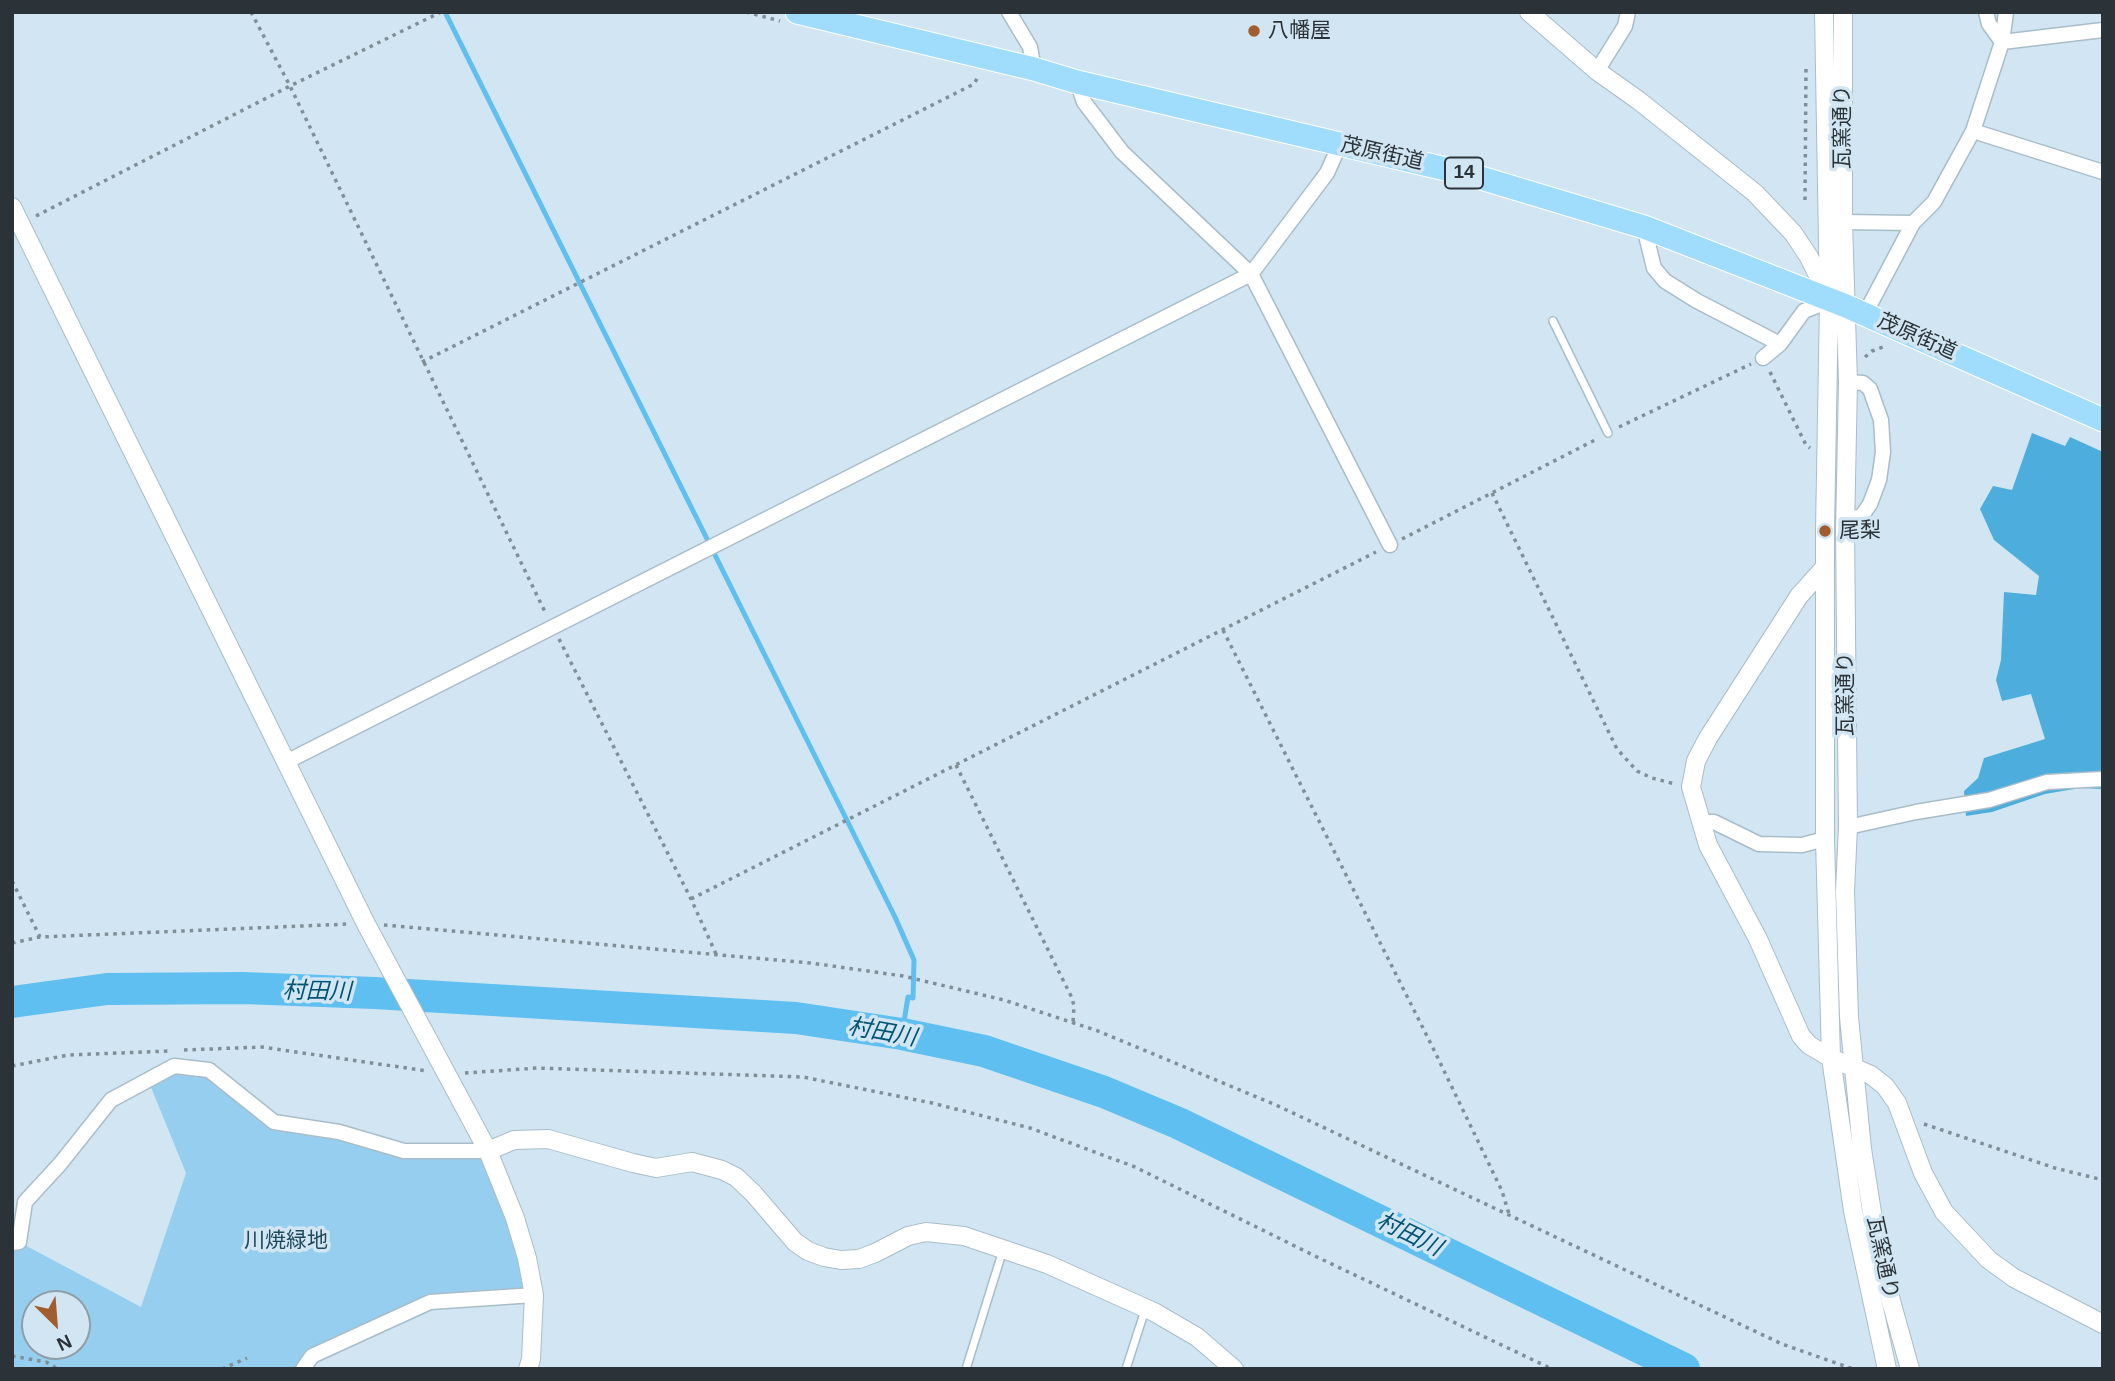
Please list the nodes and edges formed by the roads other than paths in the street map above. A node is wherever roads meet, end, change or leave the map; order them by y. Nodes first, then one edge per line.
1 (797, 12) edge
2 (1009, 12) edge
3 (1530, 12) edge
4 (1628, 12) edge
5 (1824, 12) edge
6 (1843, 12) edge
7 (1986, 12) edge
8 (2006, 12) edge
9 (2103, 30) edge
10 (2001, 42) junction
11 (1034, 69) junction
12 (1597, 71) junction
13 (1077, 82) junction
14 (1973, 131) junction
15 (1340, 144) junction
16 (2103, 172) edge
17 (12, 207) edge
18 (1843, 222) junction
19 (1913, 223) junction
20 (1644, 227) junction
21 (1251, 274) junction
22 (1847, 307) junction
23 (1553, 321) dead end
24 (1780, 344) junction
25 (1763, 358) road end
26 (1848, 382) junction
27 (2103, 420) edge
28 (1608, 433) road end
29 (1845, 517) junction
30 (1390, 545) road end
31 (1825, 567) junction
32 (286, 762) junction
33 (2103, 779) edge
34 (1700, 822) junction
35 (1847, 827) junction
36 (1825, 839) junction
37 (1831, 1058) junction
38 (1853, 1067) junction
39 (488, 1151) junction
40 (12, 1243) edge
41 (1003, 1250) junction
42 (534, 1295) junction
43 (1146, 1308) junction
44 (2103, 1324) edge
45 (303, 1369) edge
46 (527, 1369) edge
47 (966, 1369) edge
48 (1126, 1369) edge
49 (1234, 1369) edge
50 (1886, 1369) edge
51 (1910, 1369) edge

1 - 11 main road, 茂原街道 / 14
2 - 11 street
3 - 12 street
4 - 12 street
5 - 22 street, 瓦窯通り
6 - 18 street, 瓦窯通り
7 - 10 street
8 - 10 street
9 - 10 street
10 - 14 street
11 - 13 main road, 茂原街道 / 14
12 - 22 street
13 - 15 main road, 茂原街道 / 14
13 - 21 street
14 - 16 street
14 - 19 street
15 - 20 main road, 茂原街道 / 14
15 - 21 street
17 - 32 street
18 - 19 street
18 - 22 street, 瓦窯通り
19 - 22 street
20 - 22 main road, 茂原街道 / 14
20 - 24 street
21 - 30 street
21 - 32 street
22 - 24 street
22 - 26 street, 瓦窯通り
22 - 27 main road, 茂原街道 / 14
22 - 31 street, 瓦窯通り
23 - 28 lane
24 - 25 street
26 - 29 street, 瓦窯通り
26 - 29 street
29 - 35 street, 瓦窯通り
31 - 34 street
31 - 36 street, 瓦窯通り
32 - 39 street
33 - 35 street
34 - 36 street
34 - 37 street
35 - 38 street, 瓦窯通り
36 - 37 street, 瓦窯通り
37 - 38 street
37 - 50 street, 瓦窯通り
38 - 44 street
38 - 51 street, 瓦窯通り
39 - 40 street
39 - 41 street
39 - 42 street
41 - 43 street
41 - 47 lane
42 - 45 street
42 - 46 street
43 - 48 lane
43 - 49 street

